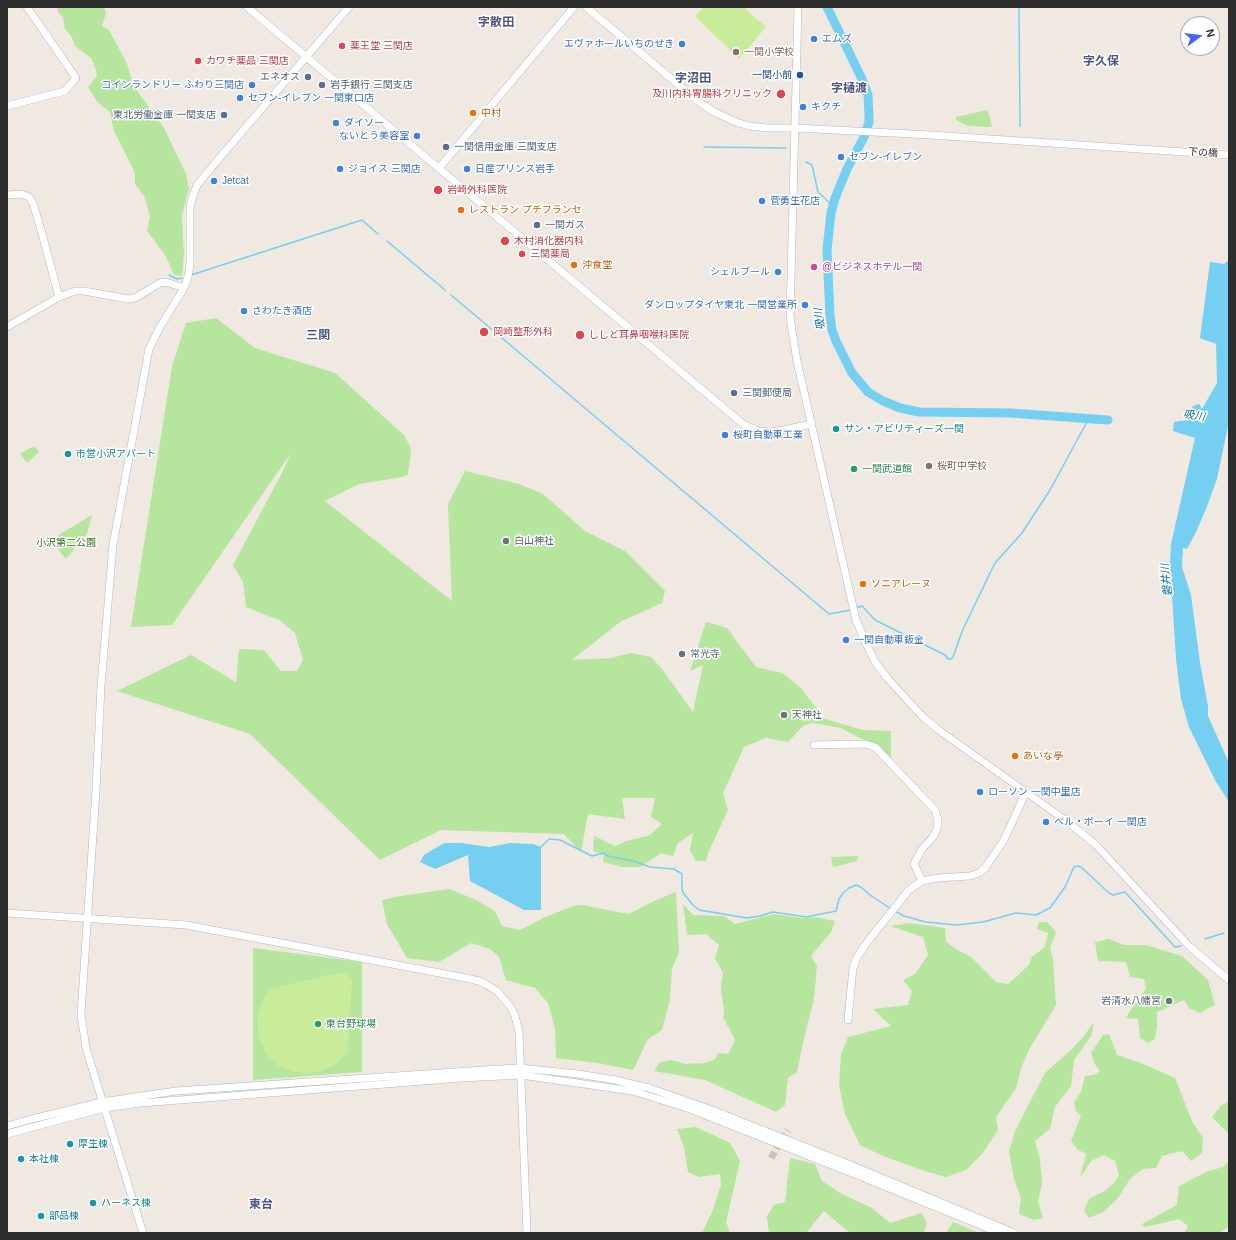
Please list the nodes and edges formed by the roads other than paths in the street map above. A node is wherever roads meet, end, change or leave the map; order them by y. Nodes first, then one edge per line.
1 (27, 7) edge
2 (247, 7) edge
3 (349, 7) edge
4 (574, 7) edge
5 (586, 7) edge
6 (798, 7) edge
7 (307, 57) junction
8 (7, 106) edge
9 (796, 128) junction
10 (1229, 155) edge
11 (439, 168) junction
12 (7, 195) edge
13 (184, 288) junction
14 (59, 297) junction
15 (7, 327) edge
16 (812, 424) junction
17 (814, 745) dead end
18 (1026, 792) junction
19 (922, 880) junction
20 (7, 913) edge
21 (87, 918) junction
22 (1229, 980) edge
23 (848, 1020) dead end
24 (520, 1072) junction
25 (103, 1105) junction
26 (7, 1126) edge
27 (7, 1134) edge
28 (143, 1233) edge
29 (527, 1233) edge
30 (1000, 1233) edge
31 (1014, 1233) edge

1 - 8 street
2 - 7 street
3 - 7 street
4 - 11 street
5 - 9 street, 下の橋
6 - 9 street
7 - 11 street
7 - 13 street
9 - 10 street, 下の橋
9 - 16 street
11 - 16 street
12 - 14 street
13 - 14 street
13 - 21 street
14 - 15 street
16 - 18 street
17 - 19 street
18 - 19 street
18 - 22 street
19 - 23 street
20 - 21 street
21 - 24 street
21 - 25 street
24 - 25 street
24 - 29 street
24 - 30 street
24 - 31 street
25 - 26 street
25 - 27 street
25 - 28 street

